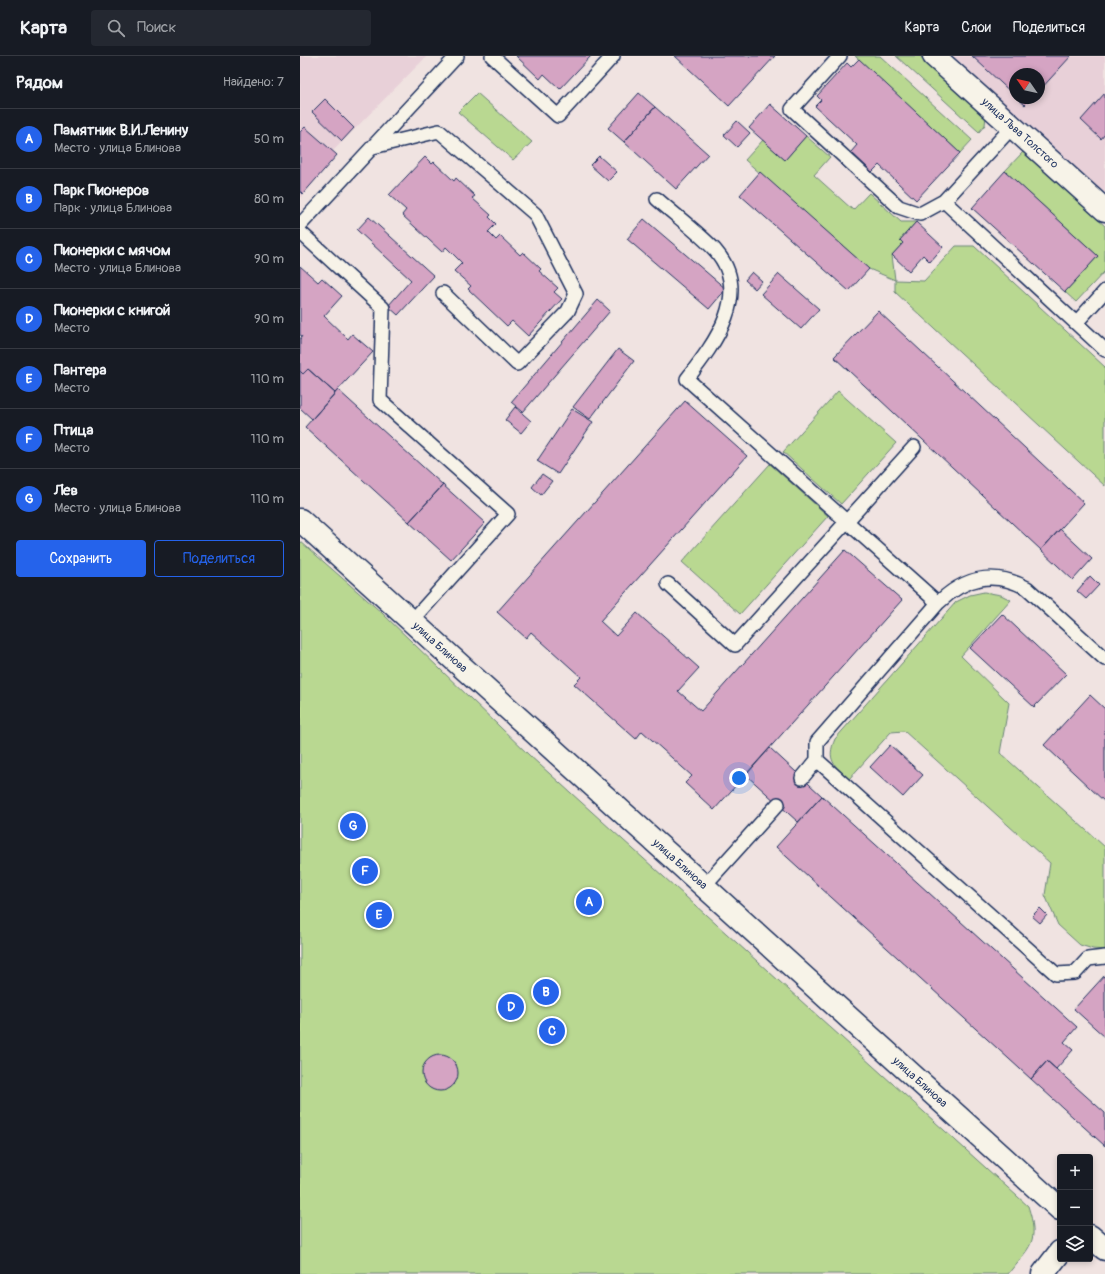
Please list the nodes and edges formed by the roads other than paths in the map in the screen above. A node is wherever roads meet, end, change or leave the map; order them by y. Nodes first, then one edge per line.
1 (458, 56) edge
2 (492, 56) edge
3 (613, 56) edge
4 (840, 56) edge
5 (934, 56) edge
6 (1013, 126) junction
7 (373, 147) junction
8 (657, 199) dead end
9 (944, 201) junction
10 (1104, 208) edge
11 (300, 225) edge
12 (300, 232) edge
13 (1105, 291) edge
14 (443, 293) dead end
15 (1076, 323) junction
16 (1105, 350) edge
17 (914, 446) dead end
18 (300, 520) edge
19 (846, 521) junction
20 (668, 584) dead end
21 (938, 603) junction
22 (412, 621) junction
23 (1105, 659) edge
24 (818, 760) junction
25 (802, 778) dead end
26 (778, 804) dead end
27 (704, 886) junction
28 (1105, 957) edge
29 (1057, 1206) edge
30 (1057, 1256) edge
31 (1043, 1274) edge

1 - 7 lane
2 - 3 lane
4 - 9 lane
5 - 6 street, улица Льва Толстого
6 - 9 lane
6 - 10 street, улица Льва Толстого
7 - 11 lane
7 - 14 lane
8 - 19 lane
9 - 15 lane
12 - 22 lane
13 - 15 lane
15 - 16 lane
17 - 19 lane
18 - 22 street, улица Блинова
19 - 20 lane
19 - 21 lane
21 - 23 lane
21 - 24 lane
22 - 27 street, улица Блинова
24 - 25 lane
24 - 28 lane
26 - 27 lane
27 - 29 street, улица Блинова
30 - 31 street

